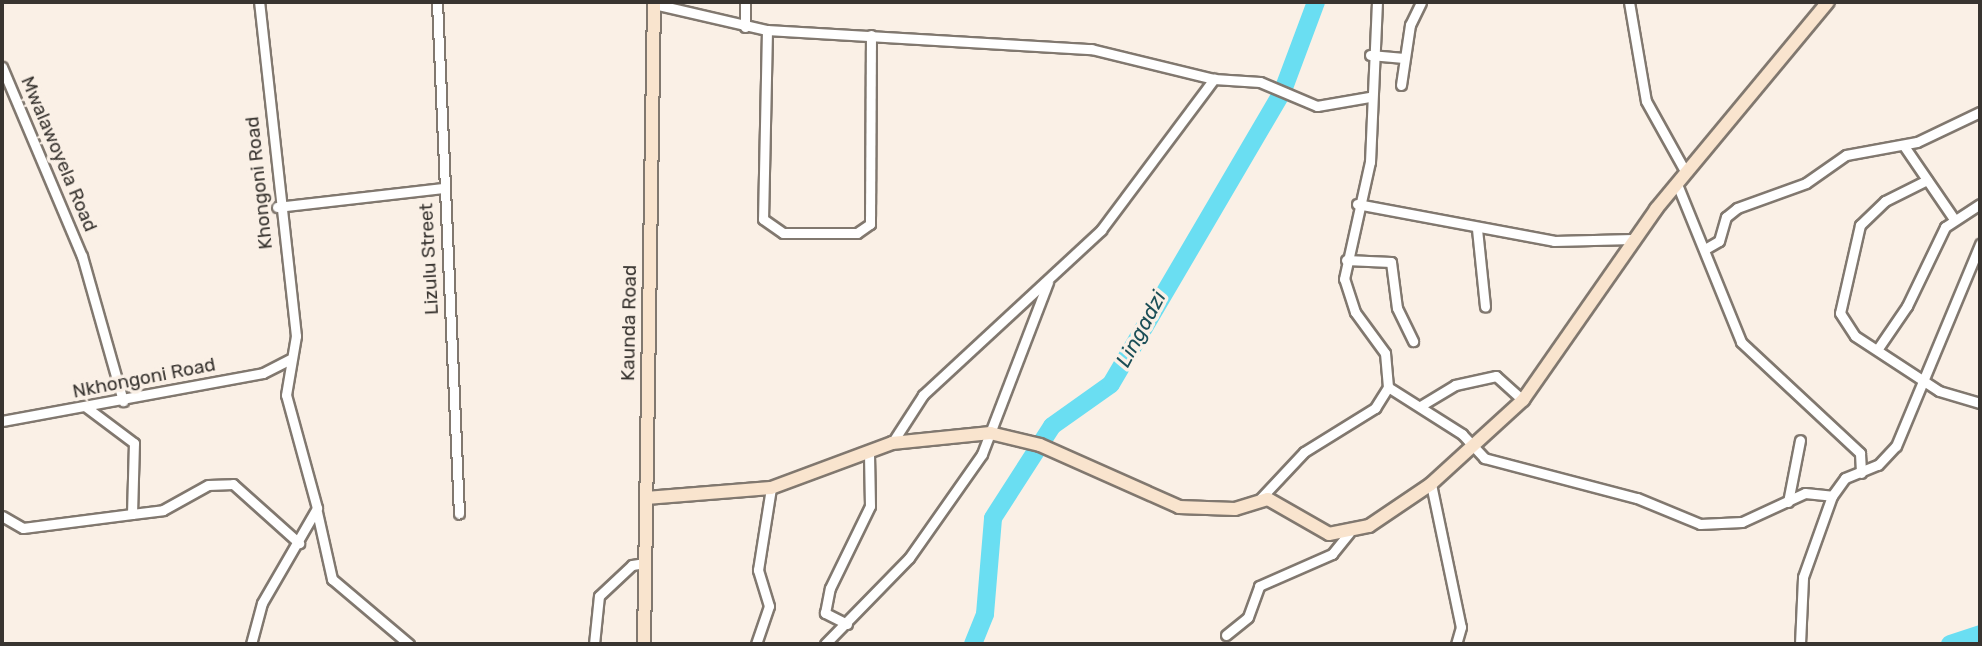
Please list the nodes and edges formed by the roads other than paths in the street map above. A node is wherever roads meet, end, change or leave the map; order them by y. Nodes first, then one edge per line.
1 (259, 2) edge
2 (437, 2) edge
3 (745, 2) edge
4 (1377, 2) edge
5 (1421, 2) edge
6 (1629, 2) edge
7 (1828, 2) edge
8 (654, 3) edge
9 (745, 27) junction
10 (767, 30) junction
11 (871, 36) junction
12 (1370, 55) junction
13 (1405, 58) junction
14 (2, 66) edge
15 (1214, 79) junction
16 (1401, 85) dead end
17 (1369, 97) junction
18 (1980, 112) edge
19 (1904, 146) junction
20 (1686, 173) junction
21 (1927, 180) junction
22 (1677, 184) junction
23 (443, 188) junction
24 (1357, 204) junction
25 (1980, 204) edge
26 (277, 207) junction
27 (1954, 219) junction
28 (1477, 229) junction
29 (1633, 239) junction
30 (1980, 244) edge
31 (1705, 249) junction
32 (1346, 260) junction
33 (1049, 279) junction
34 (1485, 307) dead end
35 (1413, 341) dead end
36 (1878, 347) junction
37 (290, 359) junction
38 (1925, 381) junction
39 (1388, 387) junction
40 (1523, 400) junction
41 (123, 401) junction
42 (1980, 403) edge
43 (1422, 405) junction
44 (86, 407) junction
45 (2, 421) edge
46 (990, 433) junction
47 (1800, 439) dead end
48 (892, 443) junction
49 (1473, 449) junction
50 (869, 452) junction
51 (1861, 472) junction
52 (1432, 484) junction
53 (771, 488) junction
54 (1832, 496) junction
55 (646, 498) junction
56 (1259, 500) junction
57 (1788, 502) junction
58 (317, 509) junction
59 (132, 514) junction
60 (459, 514) dead end
61 (2, 516) edge
62 (1349, 533) junction
63 (299, 543) junction
64 (645, 563) junction
65 (847, 624) junction
66 (1226, 635) dead end
67 (251, 644) edge
68 (409, 644) edge
69 (594, 644) edge
70 (644, 644) edge
71 (756, 644) edge
72 (825, 644) edge
73 (1457, 644) edge
74 (1800, 644) edge

1 - 26 street, Khongoni Road
2 - 23 street, Lizulu Street
3 - 9 street
4 - 12 street
5 - 13 street
6 - 20 street
7 - 20 street
8 - 9 street
8 - 55 street, Kaunda Road
9 - 10 street
10 - 11 street
10 - 11 street
11 - 15 street
12 - 13 street
12 - 17 street
13 - 16 street
14 - 41 street, Mwalawoyela Road
15 - 17 street
15 - 33 street
17 - 24 street
18 - 19 street
19 - 21 street
19 - 31 street
20 - 22 street
21 - 27 street
21 - 36 street
22 - 29 street
22 - 31 street
23 - 26 street
23 - 60 street, Lizulu Street
24 - 28 street
24 - 32 street
25 - 27 street
26 - 37 street, Khongoni Road
27 - 36 street
28 - 29 street
28 - 34 street
29 - 40 street
30 - 38 street
31 - 51 street
32 - 35 street
32 - 39 street
33 - 46 street
33 - 48 street
36 - 38 street
37 - 41 street, Nkhongoni Road
37 - 58 street, Khongoni Road
38 - 42 street
38 - 51 street
39 - 43 street
39 - 56 street
40 - 43 street
40 - 49 street
41 - 44 street, Nkhongoni Road
43 - 49 street
44 - 45 street, Nkhongoni Road
44 - 59 street
46 - 48 street
46 - 56 street
46 - 65 street
47 - 57 street
48 - 50 street
49 - 52 street
49 - 57 street
50 - 53 street
50 - 65 street
51 - 54 street
52 - 62 street
52 - 73 street
53 - 55 street
53 - 71 street
54 - 57 street
54 - 74 street
55 - 64 street, Kaunda Road
56 - 62 street
58 - 63 street
58 - 68 street, Khongoni Road
59 - 61 street
59 - 63 street
62 - 66 street
63 - 67 street
64 - 69 street
64 - 70 street, Kaunda Road
65 - 72 street

